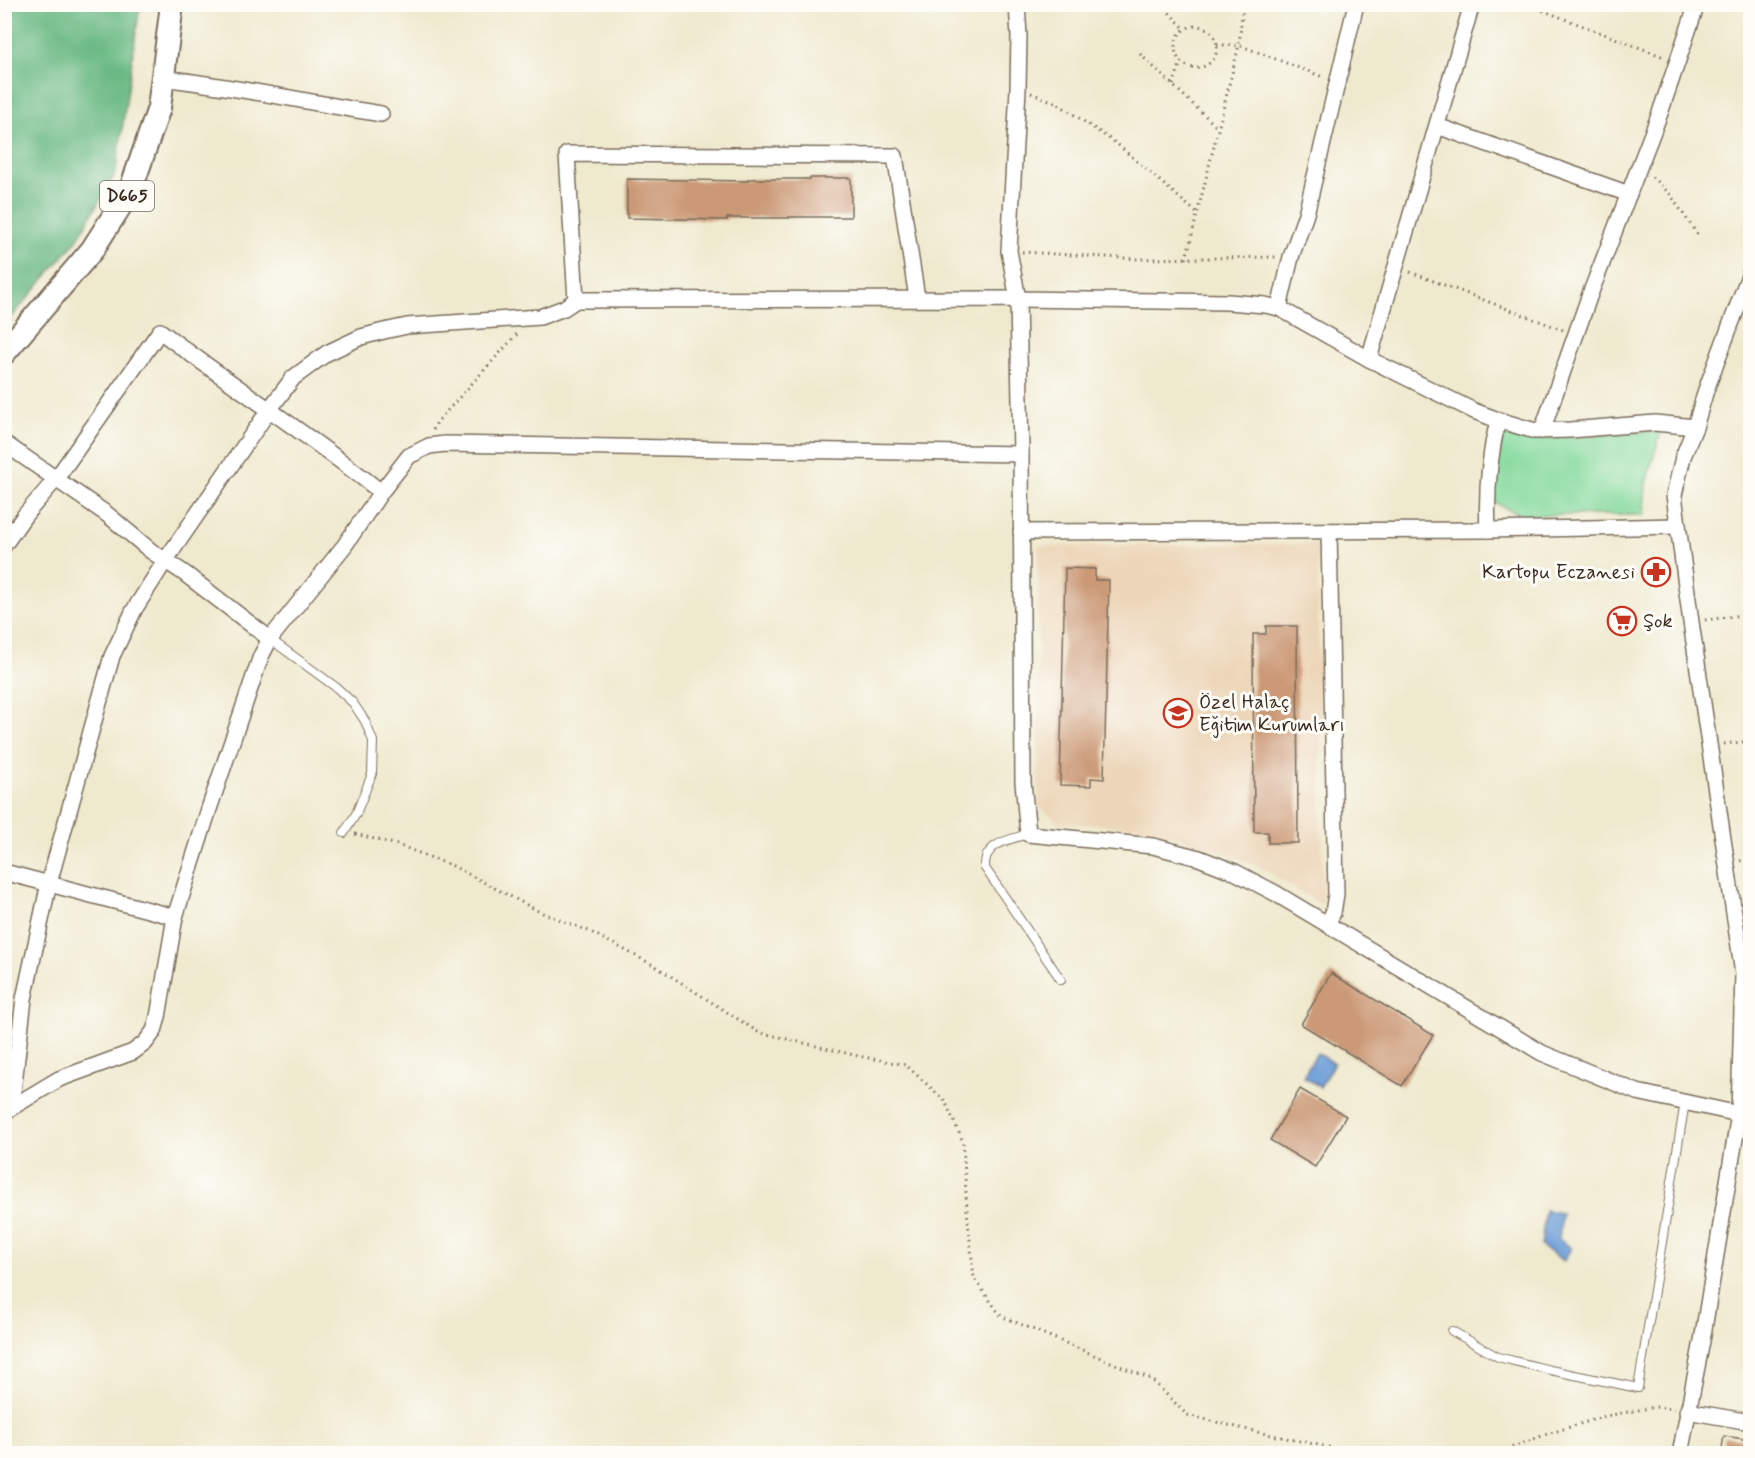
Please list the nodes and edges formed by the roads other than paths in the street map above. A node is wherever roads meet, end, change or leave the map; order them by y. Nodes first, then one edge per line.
1 (172, 4) edge
2 (1017, 4) edge
3 (1356, 4) edge
4 (1473, 4) edge
5 (1698, 4) edge
6 (163, 78) junction
7 (381, 114) dead end
8 (1437, 126) junction
9 (1629, 194) junction
10 (1750, 273) edge
11 (917, 298) junction
12 (1018, 298) junction
13 (1746, 298) edge
14 (576, 300) junction
15 (1280, 308) junction
16 (4, 352) edge
17 (1369, 359) junction
18 (269, 410) junction
19 (1498, 420) junction
20 (1695, 428) junction
21 (1542, 431) junction
22 (4, 444) edge
23 (1021, 454) junction
24 (56, 479) junction
25 (381, 492) junction
26 (1678, 526) junction
27 (1488, 530) junction
28 (1329, 531) junction
29 (1021, 532) junction
30 (4, 545) edge
31 (165, 561) junction
32 (270, 639) junction
33 (344, 832) road end
34 (1028, 834) junction
35 (4, 872) edge
36 (49, 884) junction
37 (175, 916) junction
38 (1328, 924) junction
39 (1061, 980) dead end
40 (1685, 1102) junction
41 (8, 1110) edge
42 (1745, 1115) edge
43 (1452, 1331) dead end
44 (1687, 1411) junction
45 (1750, 1422) edge
46 (1680, 1454) edge

1 - 6 main road, D665
2 - 12 street
3 - 15 street
4 - 8 street
5 - 9 street
6 - 7 street
6 - 16 main road, D665
8 - 9 street
8 - 17 street
9 - 21 street
10 - 13 street
11 - 12 street
11 - 14 street
11 - 14 street
12 - 15 street
12 - 23 street
13 - 20 street
14 - 18 street
15 - 17 street
17 - 19 street
18 - 24 street
18 - 25 street
18 - 31 street
19 - 21 street
19 - 27 street
20 - 21 street
20 - 26 street
22 - 24 street
23 - 25 street
23 - 29 street
24 - 30 street
24 - 31 street
25 - 32 street
26 - 27 street
26 - 42 street
27 - 28 street
28 - 29 street
28 - 38 street
29 - 34 street
31 - 32 street
31 - 36 street
32 - 33 lane
32 - 37 street
34 - 38 street
34 - 39 lane
35 - 36 street
36 - 37 street
36 - 41 street
37 - 41 street
38 - 40 street
40 - 42 street
40 - 43 lane
42 - 44 street
44 - 45 street
44 - 46 street

